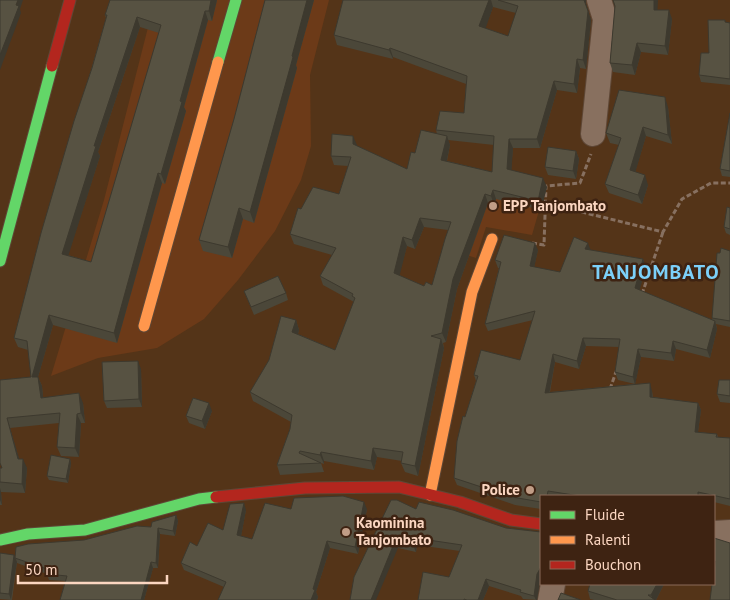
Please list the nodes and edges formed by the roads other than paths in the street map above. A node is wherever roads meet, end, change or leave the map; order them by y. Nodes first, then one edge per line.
1 (70, 0) edge
2 (236, 0) edge
3 (599, 0) edge
4 (593, 134) road end
5 (492, 239) dead end
6 (0, 262) edge
7 (144, 326) dead end
8 (430, 495) junction
9 (540, 524) edge
10 (715, 532) edge
11 (730, 532) edge
12 (0, 540) edge
13 (553, 585) edge
14 (550, 600) edge

1 - 6 street
2 - 7 street
3 - 4 street
5 - 8 street
8 - 9 street
8 - 12 street
10 - 11 street
13 - 14 street

